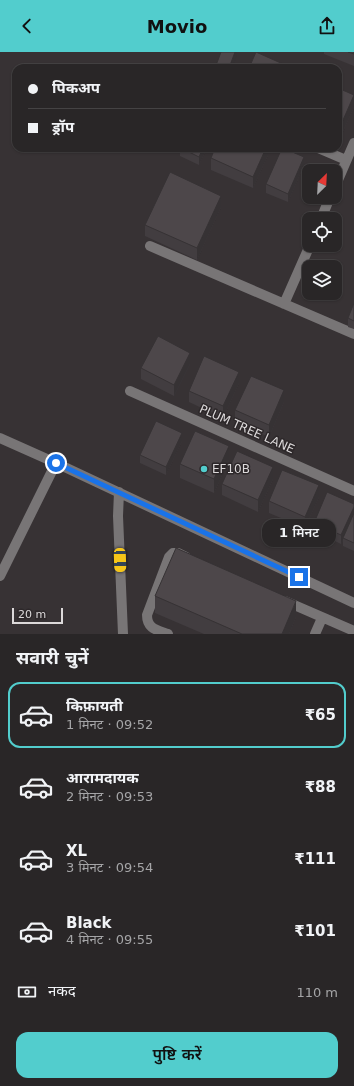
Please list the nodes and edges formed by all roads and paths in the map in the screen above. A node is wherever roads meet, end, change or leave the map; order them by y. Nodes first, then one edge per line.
1 (354, 143) edge
2 (327, 152) edge
3 (346, 160) junction
4 (342, 170) edge
5 (150, 246) dead end
6 (307, 252) edge
7 (284, 304) junction
8 (354, 334) edge
9 (130, 391) dead end
10 (0, 438) edge
11 (56, 463) junction
12 (354, 491) edge
13 (119, 492) junction
14 (192, 560) edge
15 (0, 576) edge
16 (279, 599) edge
17 (354, 603) edge
18 (322, 618) junction
19 (354, 632) edge
20 (123, 634) edge
21 (168, 634) edge
22 (315, 634) edge

1 - 3 street
2 - 3 street
3 - 4 street
5 - 7 street
6 - 7 street
7 - 8 street
9 - 12 street, PLUM TREE LANE
10 - 11 street
11 - 13 street
11 - 15 street
13 - 17 street
13 - 20 street
14 - 21 street
16 - 18 street
18 - 19 street
18 - 22 street

